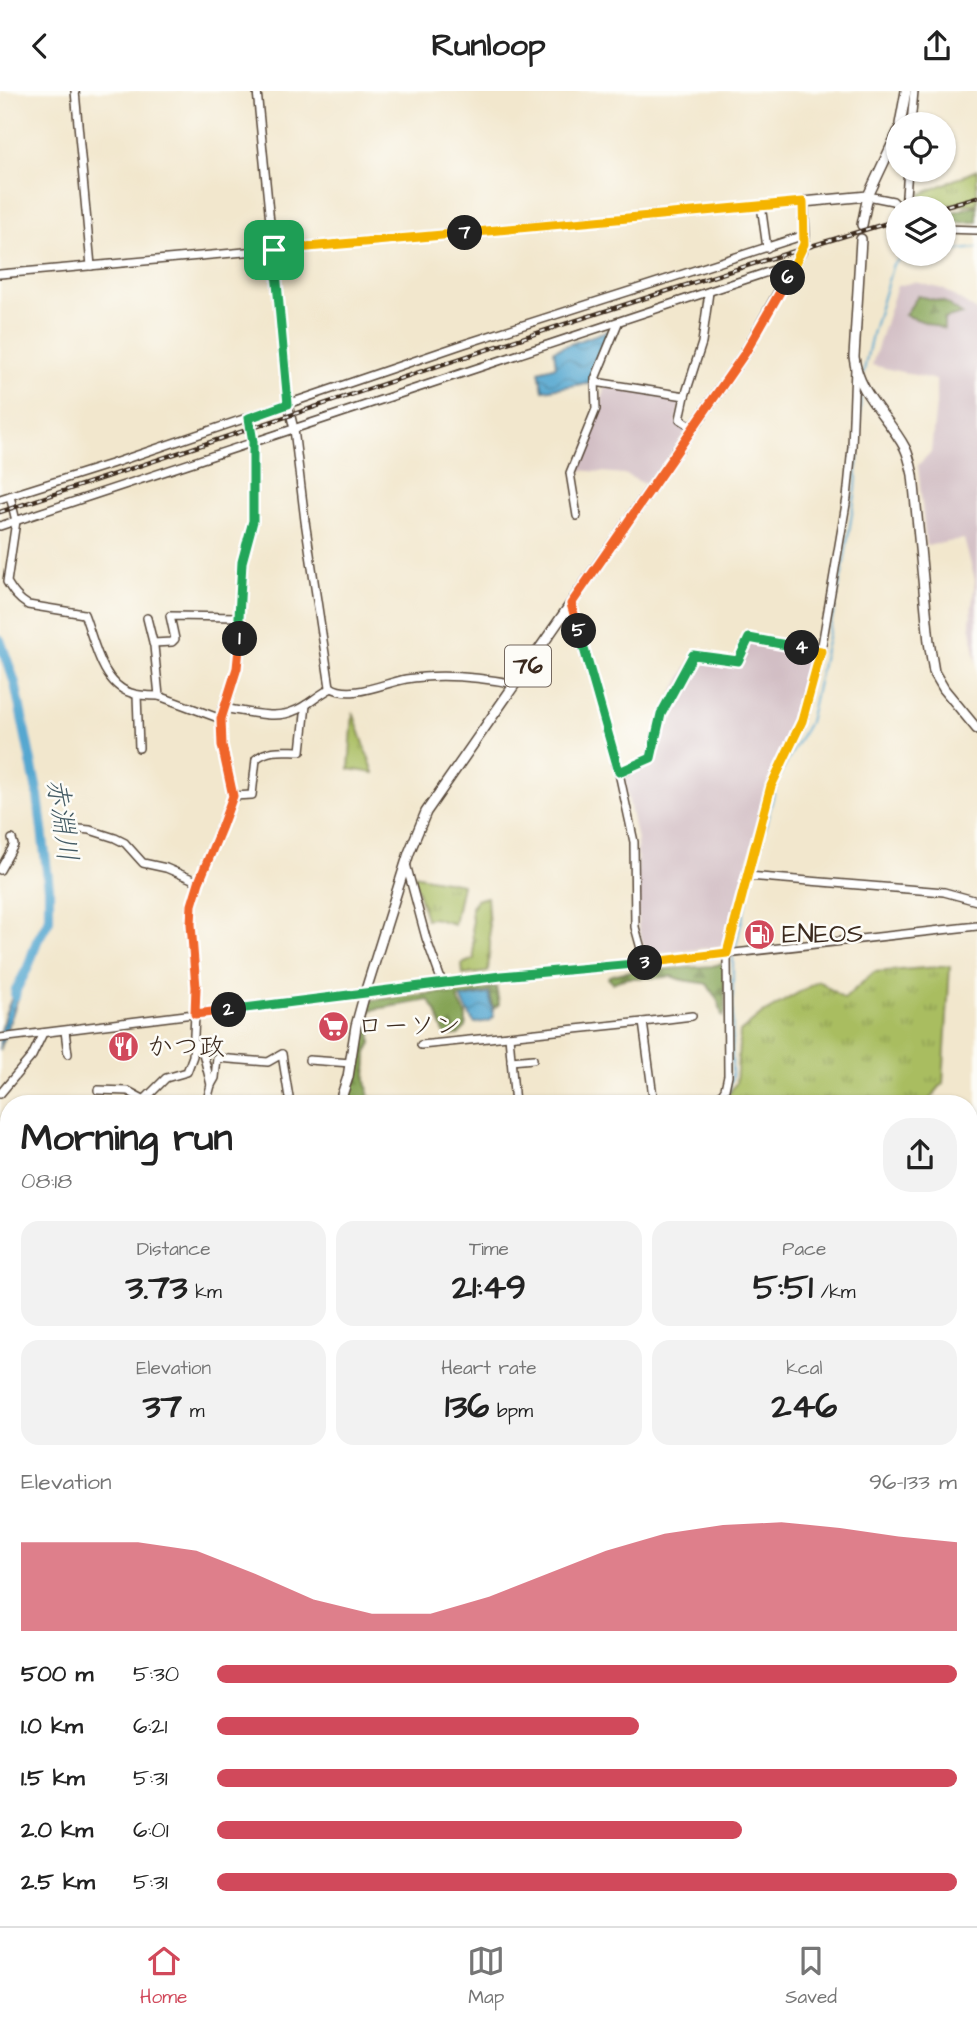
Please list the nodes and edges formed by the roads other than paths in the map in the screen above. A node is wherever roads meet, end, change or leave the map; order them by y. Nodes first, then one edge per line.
1 (75, 91) edge
2 (257, 91) edge
3 (906, 91) edge
4 (914, 91) edge
5 (902, 112) edge
6 (912, 112) edge
7 (886, 158) edge
8 (868, 196) junction
9 (886, 200) edge
10 (803, 202) junction
11 (761, 205) junction
12 (862, 225) dead end
13 (956, 229) edge
14 (977, 230) edge
15 (805, 235) junction
16 (861, 239) dead end
17 (767, 248) junction
18 (274, 250) junction
19 (795, 263) junction
20 (91, 266) junction
21 (0, 274) edge
22 (709, 292) junction
23 (618, 323) junction
24 (855, 368) junction
25 (595, 382) junction
26 (685, 396) junction
27 (288, 404) junction
28 (249, 418) junction
29 (694, 428) junction
30 (294, 429) junction
31 (253, 442) junction
32 (10, 496) junction
33 (0, 499) edge
34 (577, 516) dead end
35 (16, 521) junction
36 (0, 526) edge
37 (571, 604) junction
38 (239, 617) junction
39 (147, 618) dead end
40 (153, 643) junction
41 (821, 651) junction
42 (516, 684) junction
43 (332, 688) junction
44 (137, 695) junction
45 (159, 696) junction
46 (306, 705) junction
47 (223, 708) junction
48 (221, 719) junction
49 (977, 729) edge
50 (139, 748) dead end
51 (619, 772) junction
52 (233, 796) junction
53 (59, 830) dead end
54 (12, 839) dead end
55 (406, 863) junction
56 (0, 870) edge
57 (748, 876) junction
58 (199, 882) junction
59 (977, 901) edge
60 (977, 926) edge
61 (727, 953) junction
62 (645, 963) junction
63 (443, 985) junction
64 (365, 993) junction
65 (195, 1014) junction
66 (692, 1016) dead end
67 (643, 1022) junction
68 (65, 1031) junction
69 (43, 1033) junction
70 (509, 1037) junction
71 (0, 1038) edge
72 (194, 1041) junction
73 (421, 1045) dead end
74 (68, 1054) dead end
75 (533, 1059) dead end
76 (309, 1060) dead end
77 (511, 1061) junction
78 (351, 1063) junction
79 (211, 1085) junction
80 (98, 1090) dead end
81 (0, 1094) edge
82 (133, 1095) edge
83 (148, 1095) edge
84 (208, 1095) edge
85 (288, 1095) edge
86 (343, 1095) edge
87 (514, 1095) edge
88 (653, 1095) edge
89 (721, 1095) edge

1 - 20 street
2 - 18 street
3 - 5 main road
4 - 6 street
7 - 8 main road
8 - 9 street
8 - 10 main road
8 - 12 main road
10 - 11 street
10 - 15 main road, 76
11 - 17 street
11 - 18 street
13 - 14 street
15 - 17 street
15 - 19 main road, 76
16 - 24 main road
17 - 27 street
18 - 20 street
18 - 27 street
19 - 22 street
19 - 29 main road, 76
20 - 21 street
22 - 23 street
22 - 26 street
23 - 25 street
23 - 30 street
24 - 41 street
24 - 49 main road
25 - 26 street
25 - 34 street
26 - 29 street
27 - 28 street
27 - 30 street
28 - 31 street
28 - 32 street
29 - 37 main road, 76
30 - 31 street
30 - 43 street
31 - 35 street
31 - 38 street
32 - 33 street
32 - 35 street
35 - 36 street
35 - 44 street
37 - 42 main road, 76
37 - 51 street
38 - 40 street
38 - 47 street
39 - 40 street
40 - 45 street
41 - 51 street
41 - 57 street
42 - 43 street
42 - 55 main road, 76
43 - 46 street
44 - 45 street
44 - 50 street
45 - 48 street
46 - 47 street
46 - 52 street
47 - 48 street
48 - 52 street
51 - 62 street
52 - 58 street
53 - 58 street
54 - 56 street
55 - 63 street
55 - 64 main road, 76
57 - 59 street
57 - 61 street
58 - 65 street
60 - 61 street
61 - 62 street
61 - 89 street
62 - 63 street
63 - 64 street
64 - 65 street
64 - 78 main road, 76
65 - 68 street
65 - 72 street
66 - 67 street
67 - 70 street
67 - 88 street
68 - 69 street
68 - 74 street
69 - 71 street
69 - 81 street
70 - 73 street
70 - 77 street
72 - 79 street
72 - 83 street
75 - 77 street
76 - 78 street
77 - 87 street
78 - 86 main road, 76
79 - 84 street
79 - 85 street
80 - 82 street

